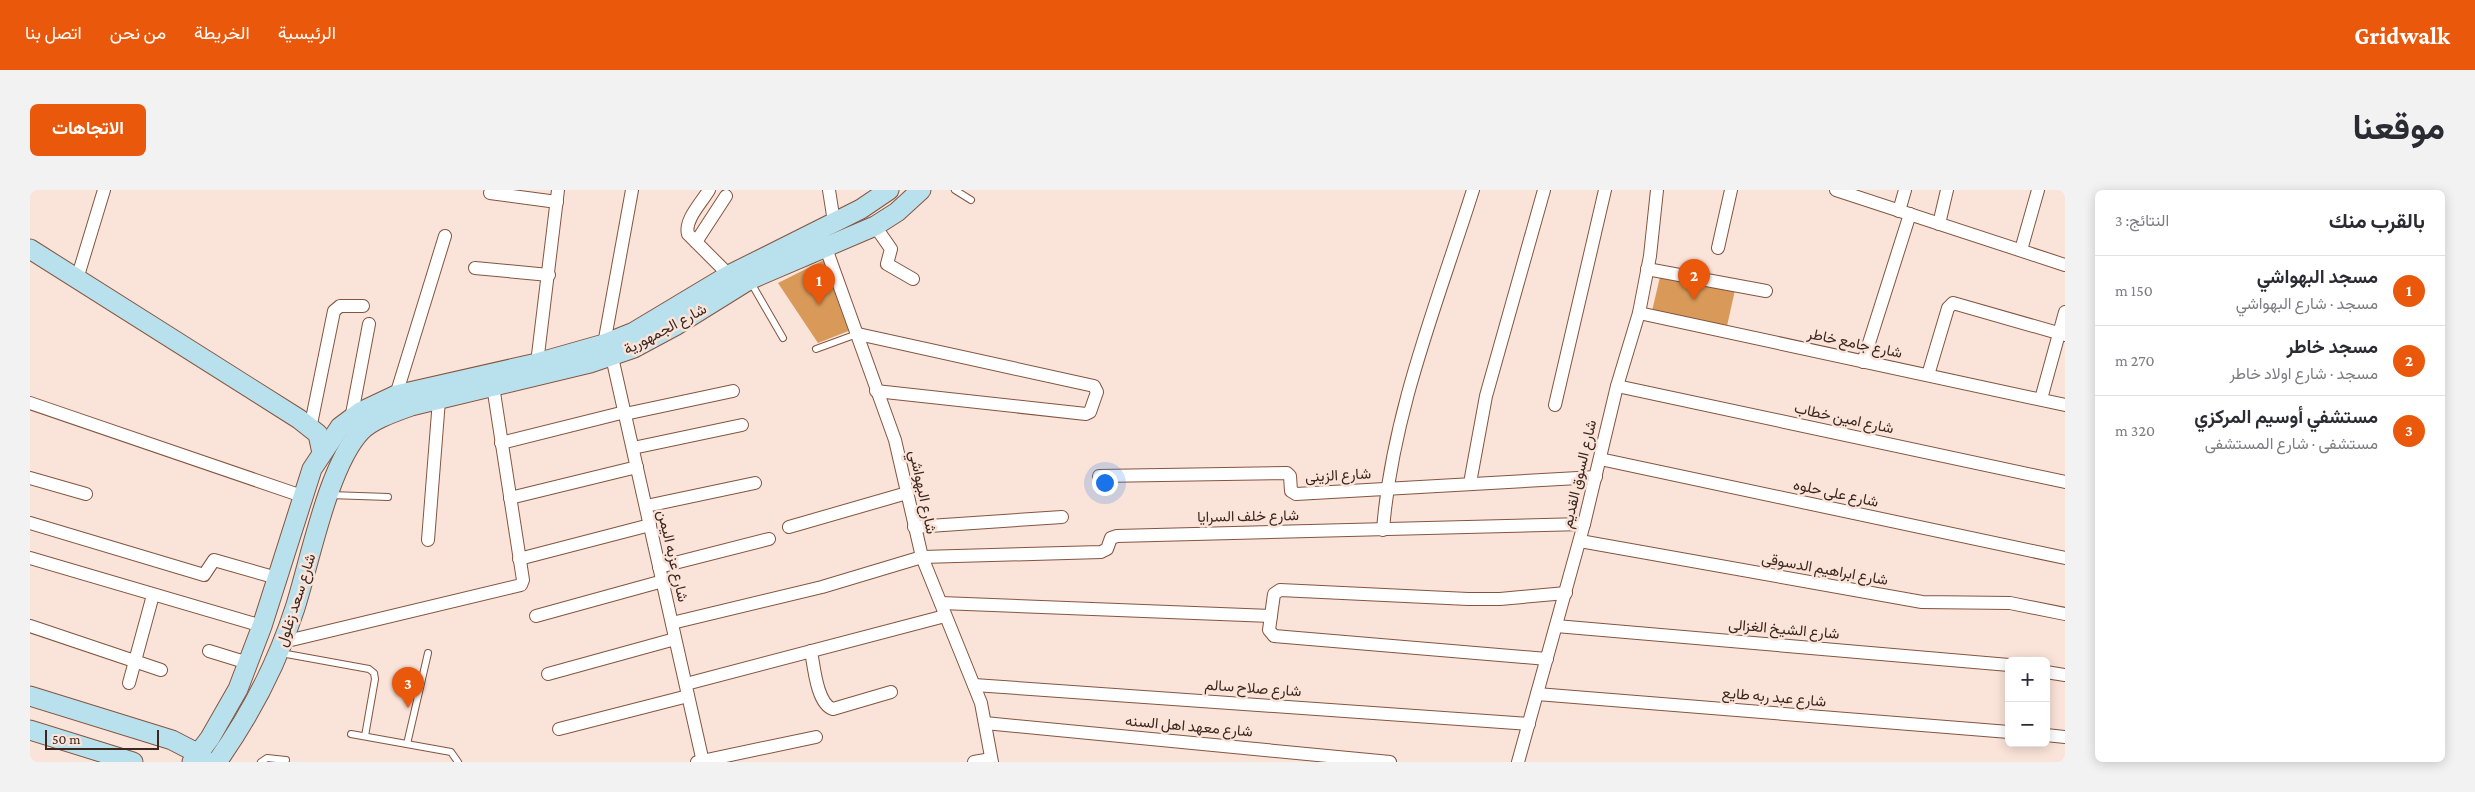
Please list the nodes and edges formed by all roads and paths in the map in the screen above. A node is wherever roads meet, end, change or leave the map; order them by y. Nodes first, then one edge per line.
1 (104, 190) edge
2 (632, 190) edge
3 (709, 190) edge
4 (829, 190) edge
5 (890, 190) edge
6 (921, 190) edge
7 (955, 190) edge
8 (1473, 190) edge
9 (1544, 190) edge
10 (1605, 190) edge
11 (1657, 190) edge
12 (1731, 190) edge
13 (1905, 190) edge
14 (1947, 190) edge
15 (2038, 190) edge
16 (1840, 191) edge
17 (490, 193) dead end
18 (558, 196) edge
19 (726, 196) dead end
20 (972, 200) dead end
21 (1904, 212) junction
22 (1939, 224) junction
23 (875, 226) junction
24 (826, 232) junction
25 (445, 236) dead end
26 (696, 242) junction
27 (1718, 248) dead end
28 (2021, 250) junction
29 (31, 254) edge
30 (2065, 265) edge
31 (475, 268) dead end
32 (1648, 269) junction
33 (549, 274) junction
34 (729, 275) junction
35 (77, 279) junction
36 (912, 279) dead end
37 (749, 280) junction
38 (1766, 292) dead end
39 (363, 306) dead end
40 (2065, 312) edge
41 (1639, 313) junction
42 (369, 324) dead end
43 (858, 334) junction
44 (2062, 334) edge
45 (784, 338) dead end
46 (816, 349) dead end
47 (608, 350) junction
48 (537, 362) junction
49 (1863, 362) junction
50 (1928, 375) junction
51 (492, 386) junction
52 (1617, 386) junction
53 (733, 391) dead end
54 (876, 391) junction
55 (396, 395) junction
56 (2041, 399) junction
57 (439, 400) junction
58 (30, 403) edge
59 (1555, 405) dead end
60 (2065, 405) edge
61 (625, 413) junction
62 (305, 422) junction
63 (351, 425) junction
64 (742, 425) dead end
65 (501, 443) junction
66 (633, 448) junction
67 (322, 453) junction
68 (1600, 459) junction
69 (637, 467) junction
70 (1099, 476) dead end
71 (1596, 477) junction
72 (30, 478) edge
73 (2065, 482) edge
74 (755, 483) dead end
75 (1470, 483) junction
76 (1386, 488) junction
77 (907, 493) junction
78 (86, 494) dead end
79 (329, 494) junction
80 (302, 496) junction
81 (388, 497) dead end
82 (510, 498) junction
83 (646, 506) junction
84 (1062, 517) dead end
85 (30, 523) edge
86 (1584, 524) junction
87 (650, 525) junction
88 (788, 527) dead end
89 (914, 527) junction
90 (1383, 530) junction
91 (769, 539) dead end
92 (428, 540) dead end
93 (1580, 541) junction
94 (922, 557) junction
95 (30, 558) edge
96 (2065, 558) edge
97 (519, 559) junction
98 (659, 567) junction
99 (276, 578) junction
100 (662, 581) junction
101 (1566, 593) junction
102 (152, 595) junction
103 (941, 603) junction
104 (2065, 614) edge
105 (536, 616) dead end
106 (945, 616) junction
107 (1272, 616) junction
108 (672, 623) junction
109 (30, 626) edge
110 (262, 626) junction
111 (1556, 626) junction
112 (675, 639) junction
113 (282, 647) junction
114 (209, 651) dead end
115 (811, 651) junction
116 (428, 653) dead end
117 (1547, 659) junction
118 (135, 661) junction
119 (248, 663) junction
120 (2005, 665) edge
121 (161, 670) dead end
122 (2050, 673) edge
123 (548, 674) dead end
124 (2065, 676) edge
125 (129, 683) dead end
126 (974, 685) junction
127 (687, 690) junction
128 (891, 692) dead end
129 (1537, 694) junction
130 (30, 696) edge
131 (986, 723) junction
132 (1529, 724) junction
133 (217, 726) junction
134 (30, 730) edge
135 (560, 730) dead end
136 (2005, 732) edge
137 (351, 734) dead end
138 (2050, 735) edge
139 (365, 736) junction
140 (816, 737) dead end
141 (2065, 737) edge
142 (234, 738) junction
143 (407, 744) junction
144 (199, 759) edge
145 (286, 760) dead end
146 (992, 761) edge
147 (133, 762) edge
148 (216, 762) edge
149 (261, 762) edge
150 (458, 762) edge
151 (701, 762) edge
152 (974, 762) edge
153 (1390, 762) edge
154 (1518, 762) edge

1 - 35 street
2 - 47 street
3 - 26 street
4 - 24 street, شارع البهواشي
5 - 24 street, شارع الجمهورية
6 - 23 street, شارع الجمهورية
7 - 20 lane
8 - 76 street
9 - 75 street
10 - 59 street
11 - 32 street, شارع السوق القديم
12 - 27 street
13 - 21 street
14 - 22 street
15 - 28 street
16 - 21 street
17 - 18 street
18 - 33 street
19 - 26 street
21 - 22 street
21 - 49 street
22 - 28 street
23 - 24 street, شارع الجمهورية
23 - 36 street
24 - 34 street, شارع الجمهورية
24 - 37 street, شارع الجمهورية
24 - 43 street, شارع البهواشي
25 - 55 street
26 - 34 street
28 - 30 street
29 - 35 street
31 - 33 street
32 - 38 street
32 - 41 street, شارع السوق القديم
33 - 48 street
34 - 47 street, شارع الجمهورية
35 - 62 street
37 - 45 lane
37 - 47 street, شارع الجمهورية
39 - 62 street
40 - 44 street
41 - 49 street, شارع جامع خاطر
41 - 52 street, شارع السوق القديم
42 - 63 street
43 - 46 lane
43 - 54 street, شارع البهواشي
43 - 54 street
44 - 50 street
44 - 56 street
47 - 48 street, شارع الجمهورية
47 - 51 street, شارع الجمهورية
47 - 61 street, شارع عزبه اليمن
48 - 55 street, شارع الجمهورية
49 - 50 street, شارع جامع خاطر
50 - 56 street, شارع جامع خاطر
51 - 57 street, شارع الجمهورية
51 - 65 street
52 - 68 street, شارع السوق القديم
52 - 73 street, شارع امين خطاب
53 - 61 street
54 - 77 street, شارع البهواشي
55 - 63 street, شارع الجمهورية
56 - 60 street, شارع جامع خاطر
57 - 63 street, شارع الجمهورية
57 - 92 street
58 - 80 street
61 - 65 street
61 - 66 street, شارع عزبه اليمن
62 - 63 street
62 - 67 street
63 - 67 street, شارع سعد زغلول
63 - 79 street, شارع سعد زغلول
64 - 66 street
65 - 82 street
66 - 69 street, شارع عزبه اليمن
67 - 80 street, شارع سعد زغلول
68 - 71 street, شارع السوق القديم
68 - 96 street, شارع على حلوه
69 - 82 street
69 - 83 street, شارع عزبه اليمن
70 - 76 street, شارع الزينى
71 - 75 street, شارع الزينى
71 - 86 street, شارع السوق القديم
72 - 78 street
74 - 83 street
75 - 76 street, شارع الزينى
76 - 90 street
77 - 88 street
77 - 89 street, شارع البهواشي
79 - 81 lane
79 - 113 street, شارع سعد زغلول
80 - 99 street, شارع سعد زغلول
82 - 97 street
83 - 87 street, شارع عزبه اليمن
84 - 89 street
85 - 99 street
86 - 90 street, شارع خلف السرايا
86 - 93 street, شارع السوق القديم
87 - 97 street
87 - 98 street, شارع عزبه اليمن
89 - 94 street, شارع البهواشي
90 - 94 street, شارع خلف السرايا
91 - 98 street
93 - 101 street, شارع السوق القديم
93 - 104 street, شارع ابراهيم الدسوقى
94 - 103 street, شارع البهواشي
94 - 108 street, شارع خلف السرايا
95 - 102 street
97 - 113 street
98 - 100 street, شارع عزبه اليمن
99 - 110 street, شارع سعد زغلول
100 - 105 street
100 - 108 street, شارع عزبه اليمن
101 - 107 street
101 - 111 street, شارع السوق القديم
102 - 110 street
102 - 118 street
103 - 106 street, شارع البهواشي
103 - 107 street
106 - 115 street
106 - 126 street, شارع البهواشي
107 - 117 street
108 - 112 street, شارع عزبه اليمن
109 - 118 street
110 - 119 street, شارع سعد زغلول
111 - 117 street, شارع السوق القديم
111 - 120 street, شارع الشيخ الغزالى
112 - 123 street
112 - 127 street, شارع عزبه اليمن
113 - 139 lane
113 - 142 street, شارع سعد زغلول
114 - 119 street
115 - 127 street
115 - 128 street
116 - 143 lane
117 - 129 street, شارع السوق القديم
118 - 121 street
118 - 125 street
119 - 133 street, شارع سعد زغلول
122 - 124 street
126 - 131 street, شارع البهواشي
126 - 132 street, شارع صلاح سالم
127 - 135 street
127 - 151 street, شارع عزبه اليمن
129 - 132 street, شارع السوق القديم
129 - 136 street, شارع عبد ربه طايع
130 - 144 street
131 - 146 street, شارع البهواشي
131 - 153 street, شارع معهد اهل السنه
132 - 154 street, شارع السوق القديم
133 - 142 street
133 - 144 street, شارع سعد زغلول
134 - 147 street
137 - 139 lane
138 - 141 street
139 - 143 lane
140 - 151 street
142 - 148 street, شارع سعد زغلول
143 - 150 lane
145 - 149 lane
146 - 152 street

